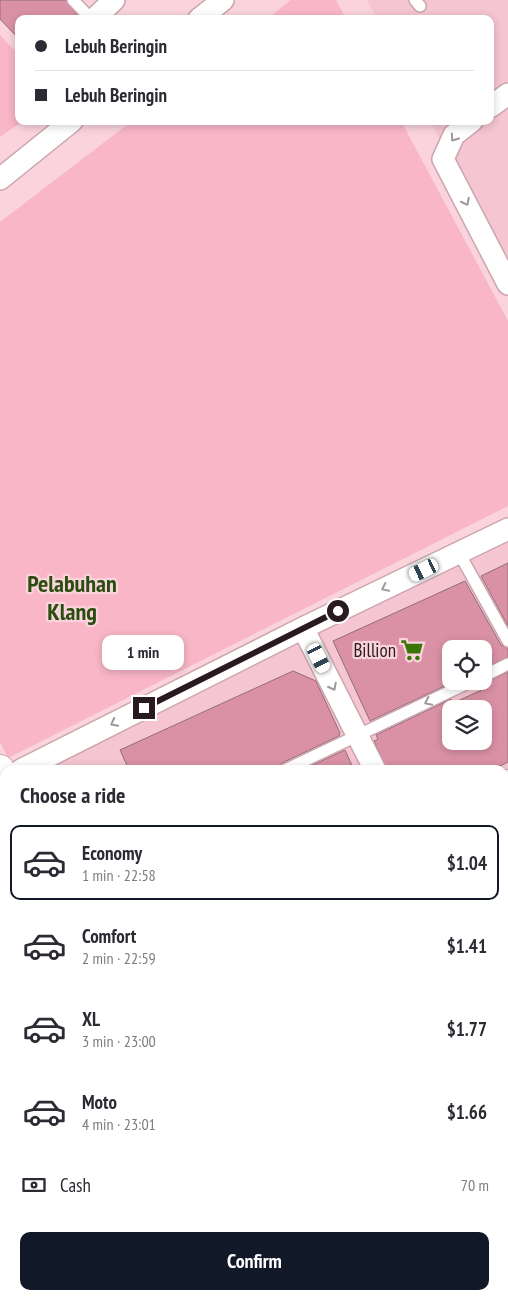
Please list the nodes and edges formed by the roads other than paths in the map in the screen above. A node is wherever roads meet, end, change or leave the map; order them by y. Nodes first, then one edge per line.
1 (73, 0) edge
2 (114, 0) edge
3 (223, 0) edge
4 (88, 15) edge
5 (97, 15) edge
6 (204, 15) edge
7 (508, 94) edge
8 (494, 104) edge
9 (67, 125) edge
10 (467, 125) edge
11 (0, 179) edge
12 (508, 284) edge
13 (508, 529) edge
14 (458, 553) junction
15 (303, 628) junction
16 (508, 641) edge
17 (508, 664) edge
18 (492, 672) edge
19 (454, 690) edge
20 (359, 736) junction
21 (31, 765) edge
22 (296, 765) edge
23 (373, 765) edge
24 (0, 937) edge
25 (0, 974) edge

1 - 4 lane
2 - 5 street
3 - 6 street
7 - 8 street
9 - 11 street
10 -> 12 street
13 - 14 street
14 -> 15 street
14 - 16 lane
15 -> 20 street
15 -> 21 street
17 - 18 lane
19 -> 20 lane
20 - 22 lane
20 - 23 street
24 - 25 main road

